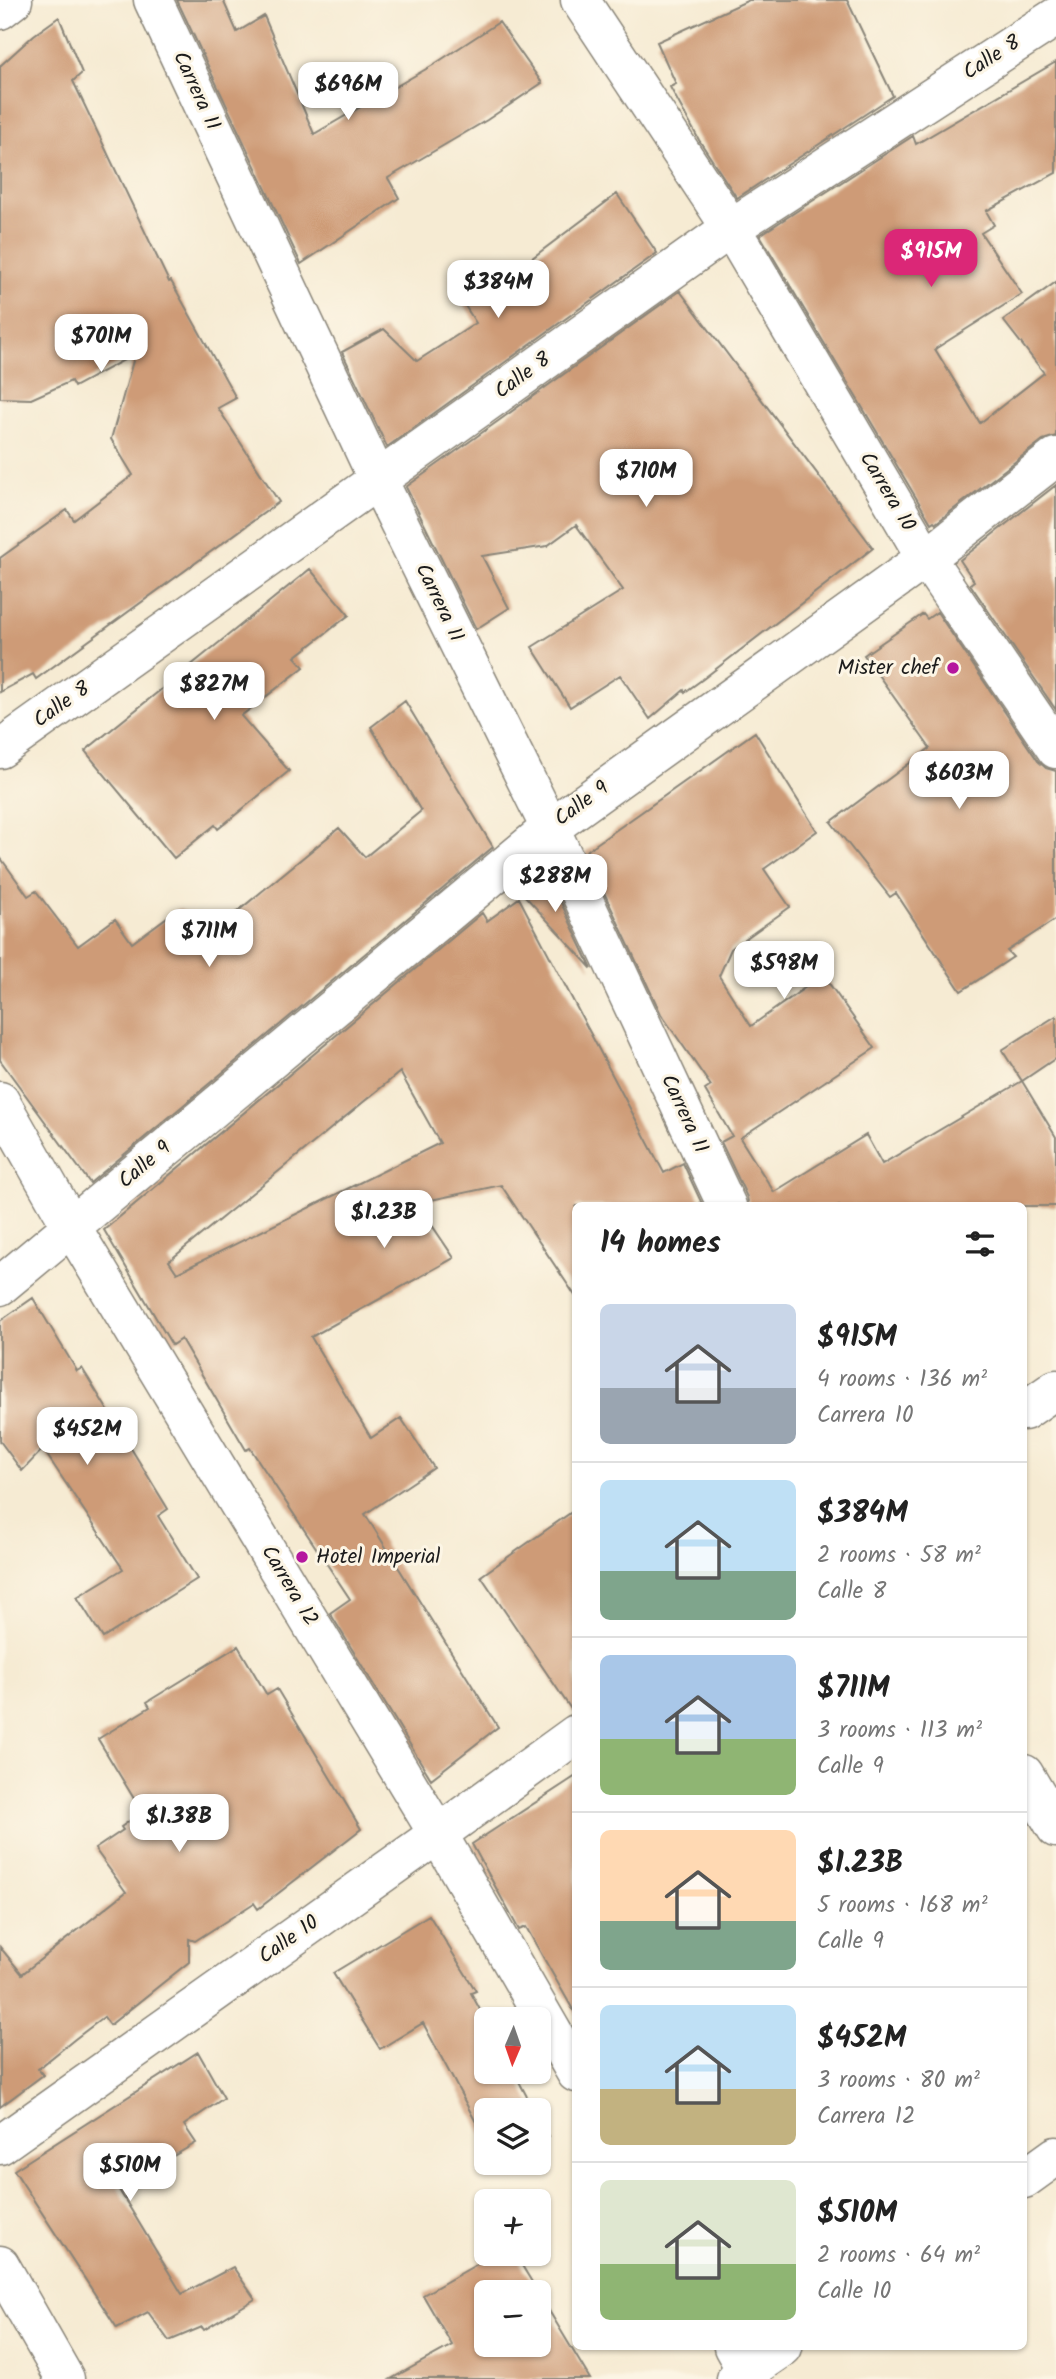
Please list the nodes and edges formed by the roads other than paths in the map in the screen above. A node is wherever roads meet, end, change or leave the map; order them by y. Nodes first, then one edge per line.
1 (13, 0) edge
2 (153, 0) edge
3 (580, 0) edge
4 (0, 10) edge
5 (1056, 17) edge
6 (730, 228) junction
7 (1056, 457) edge
8 (378, 480) junction
9 (926, 558) junction
10 (0, 749) edge
11 (1056, 749) edge
12 (550, 828) junction
13 (0, 1101) edge
14 (725, 1202) edge
15 (71, 1226) junction
16 (0, 1286) edge
17 (1056, 1389) edge
18 (1027, 1409) edge
19 (572, 1737) edge
20 (1027, 1778) edge
21 (1056, 1828) edge
22 (439, 1834) junction
23 (572, 2066) edge
24 (0, 2144) edge
25 (1056, 2156) edge
26 (1027, 2177) edge
27 (0, 2265) edge
28 (777, 2350) edge
29 (742, 2369) edge
30 (65, 2379) edge

1 - 4 street
2 - 8 street, Carrera 11
3 - 6 street, Carrera 10
5 - 6 street, Calle 8
6 - 8 street, Calle 8
6 - 9 street, Carrera 10
7 - 9 street, Calle 9
8 - 10 street, Calle 8
8 - 12 street, Carrera 11
9 - 11 street, Carrera 10
9 - 12 street, Calle 9
12 - 14 street, Carrera 11
12 - 15 street, Calle 9
13 - 15 street, Carrera 12
15 - 16 street, Calle 9
15 - 22 street, Carrera 12
17 - 18 street
19 - 22 street, Calle 10
20 - 21 street
22 - 23 street, Carrera 12
22 - 24 street, Calle 10
25 - 26 street
27 - 30 street
28 - 29 street

